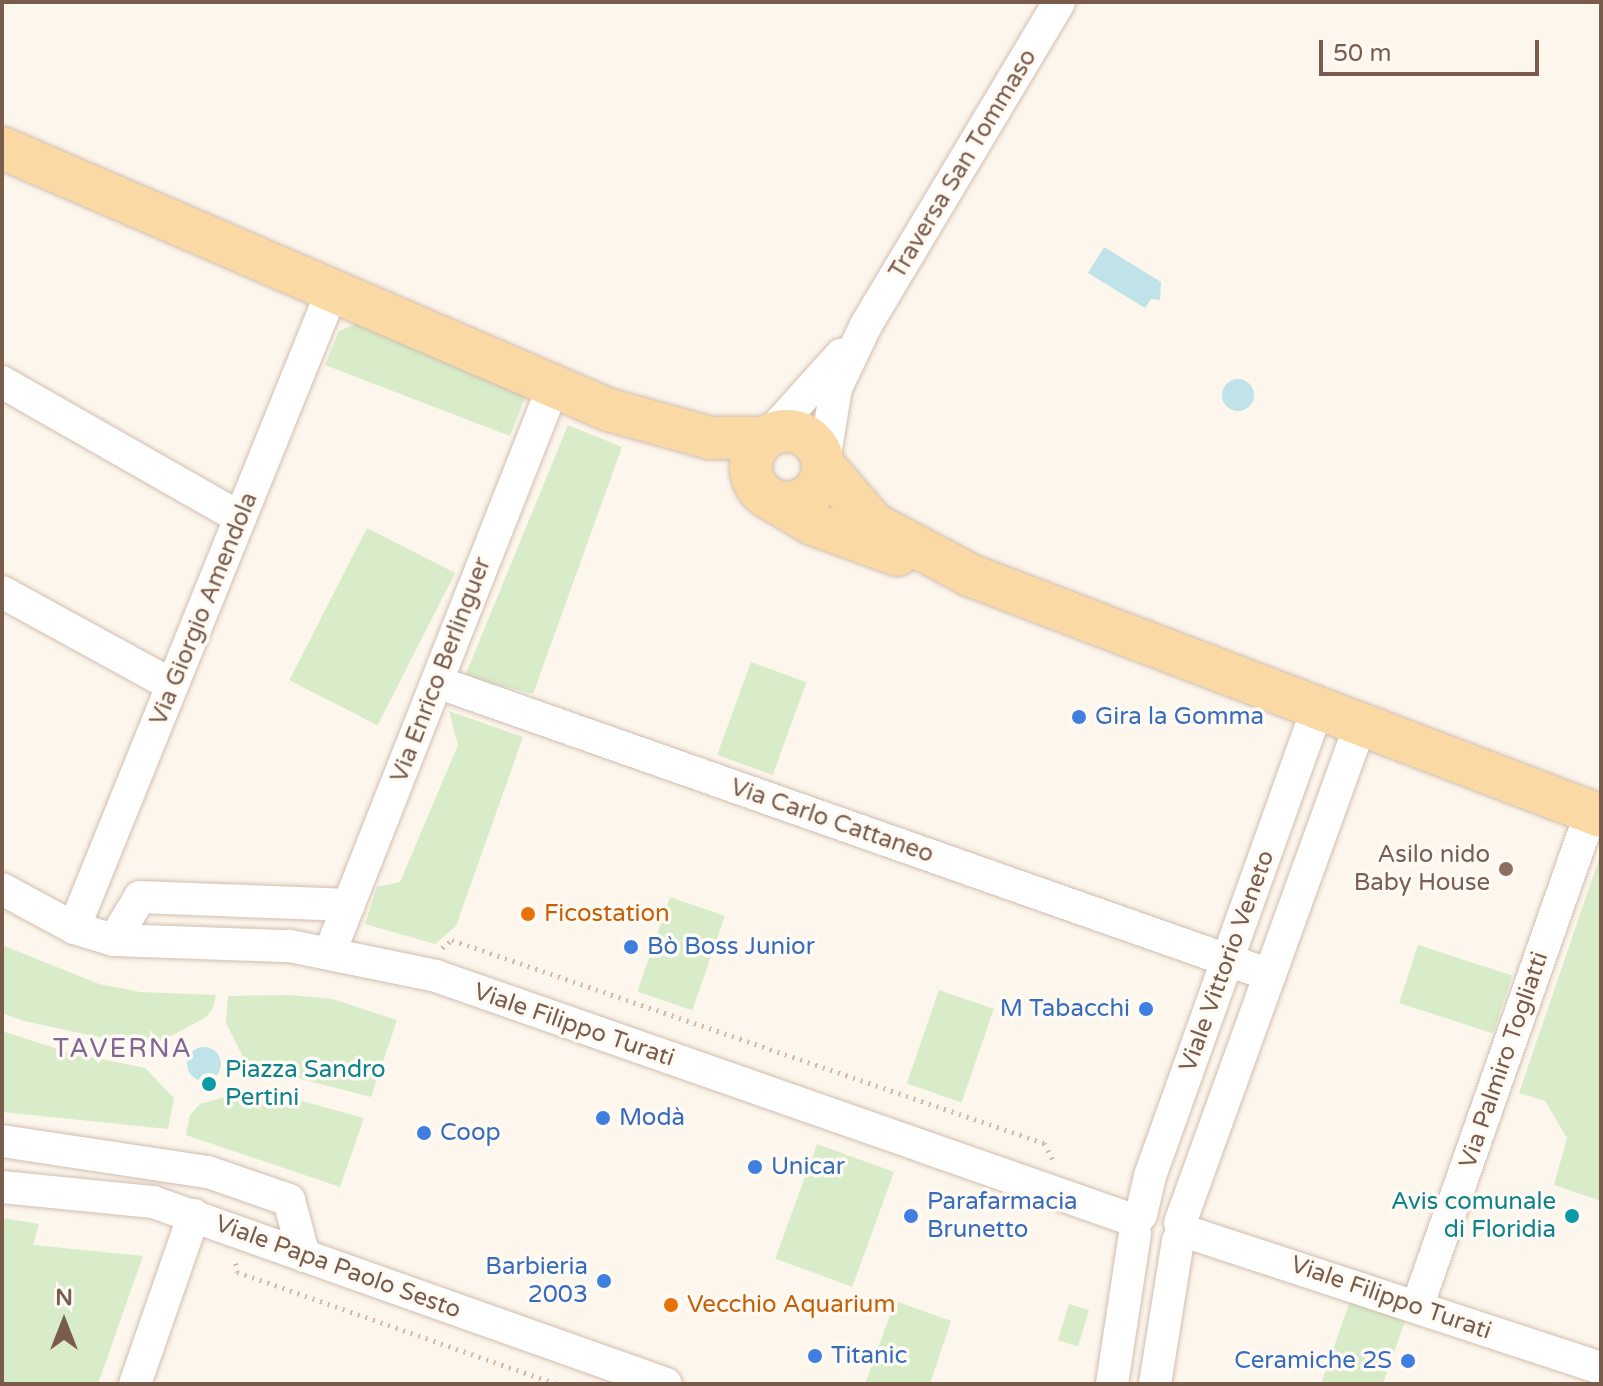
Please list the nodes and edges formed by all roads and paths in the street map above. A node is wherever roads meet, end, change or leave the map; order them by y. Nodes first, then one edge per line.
1 (1059, 2) edge
2 (4, 153) edge
3 (333, 289) junction
4 (866, 325) junction
5 (2, 382) edge
6 (553, 387) junction
7 (609, 410) junction
8 (767, 436) junction
9 (824, 463) junction
10 (763, 490) junction
11 (240, 518) junction
12 (972, 576) junction
13 (2, 592) edge
14 (437, 682) junction
15 (172, 685) junction
16 (1318, 708) junction
17 (1361, 723) junction
18 (1596, 814) edge
19 (2, 889) edge
20 (349, 905) junction
21 (74, 928) junction
22 (114, 940) junction
23 (330, 952) junction
24 (1226, 960) junction
25 (1270, 975) junction
26 (2, 1141) edge
27 (2, 1187) edge
28 (194, 1215) junction
29 (1137, 1223) junction
30 (1180, 1231) junction
31 (304, 1256) junction
32 (1417, 1307) junction
33 (1601, 1368) edge
34 (135, 1384) edge
35 (666, 1384) edge
36 (1112, 1384) edge
37 (1155, 1384) edge

1 - 4 street, Traversa San Tommaso
2 - 3 main road
3 - 6 main road
3 - 11 street, Via Giorgio Amendola
4 - 8 street
4 - 9 street
5 - 11 street
6 - 7 main road
6 - 14 street, Via Enrico Berlinguer
7 - 8 main road
7 - 10 main road
8 - 9 main road
8 - 10 main road
9 - 10 main road
9 - 12 main road
10 - 12 main road
11 - 15 street, Via Giorgio Amendola
12 - 16 main road
13 - 15 street
14 - 20 street, Via Enrico Berlinguer
14 - 24 street, Via Carlo Cattaneo
15 - 21 street, Via Giorgio Amendola
16 - 17 main road
16 - 24 street, Viale Vittorio Veneto
17 - 18 main road
17 - 25 street, Viale Vittorio Veneto
18 - 32 street, Via Palmiro Togliatti
19 - 21 street, Viale Filippo Turati
20 - 22 street
20 - 23 street, Via Enrico Berlinguer
21 - 22 street, Viale Filippo Turati
22 - 23 street, Viale Filippo Turati
23 - 29 street, Viale Filippo Turati
24 - 25 street, Via Carlo Cattaneo
24 - 29 street, Viale Vittorio Veneto
25 - 30 street, Viale Vittorio Veneto
26 - 31 street
27 - 28 street, Viale Papa Paolo Sesto
28 - 31 street, Viale Papa Paolo Sesto
28 - 34 street
29 - 30 street, Viale Filippo Turati
29 - 36 street, Viale Vittorio Veneto
30 - 32 street, Viale Filippo Turati
30 - 37 street, Viale Vittorio Veneto
31 - 35 street, Viale Papa Paolo Sesto
32 - 33 street, Viale Filippo Turati

